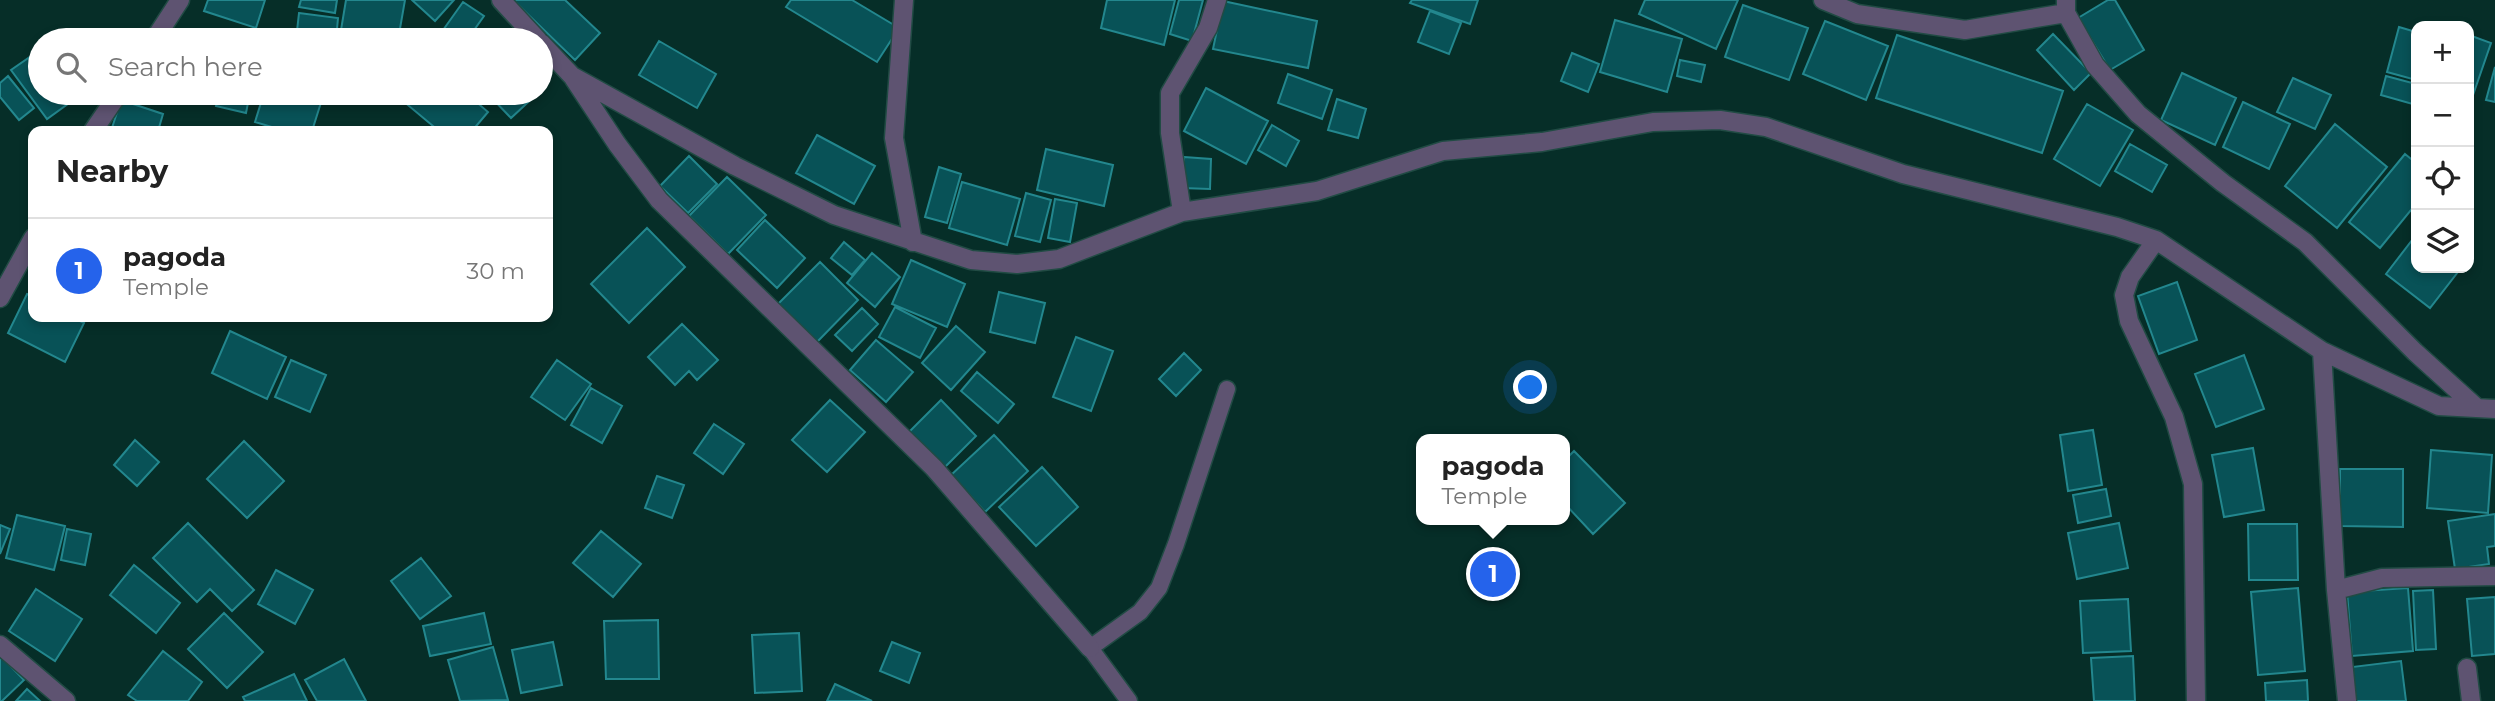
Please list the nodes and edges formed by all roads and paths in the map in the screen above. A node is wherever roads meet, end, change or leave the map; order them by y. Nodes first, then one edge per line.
1 (180, 0) edge
2 (501, 0) edge
3 (904, 0) edge
4 (1217, 0) edge
5 (1823, 0) edge
6 (2066, 7) edge
7 (161, 28) edge
8 (528, 28) edge
9 (553, 55) edge
10 (572, 76) junction
11 (110, 105) edge
12 (96, 126) edge
13 (1182, 212) junction
14 (2156, 240) junction
15 (913, 242) junction
16 (28, 247) edge
17 (0, 298) edge
18 (2322, 351) junction
19 (1227, 389) dead end
20 (2486, 408) edge
21 (2495, 576) edge
22 (2336, 590) junction
23 (0, 645) edge
24 (1090, 648) junction
25 (2467, 668) dead end
26 (66, 701) edge
27 (1129, 701) edge
28 (2196, 701) edge
29 (2347, 701) edge
30 (2471, 701) edge

1 - 7 street
2 - 8 street
3 - 15 street
4 - 13 street
5 - 6 street
6 - 20 street
9 - 10 street
10 - 15 street
10 - 24 street
11 - 12 street
13 - 14 street
13 - 15 street
14 - 18 street
14 - 28 street
16 - 17 street
18 - 20 street
18 - 22 street
19 - 24 lane
21 - 22 street
22 - 29 street
23 - 26 street
24 - 27 lane
25 - 30 street

